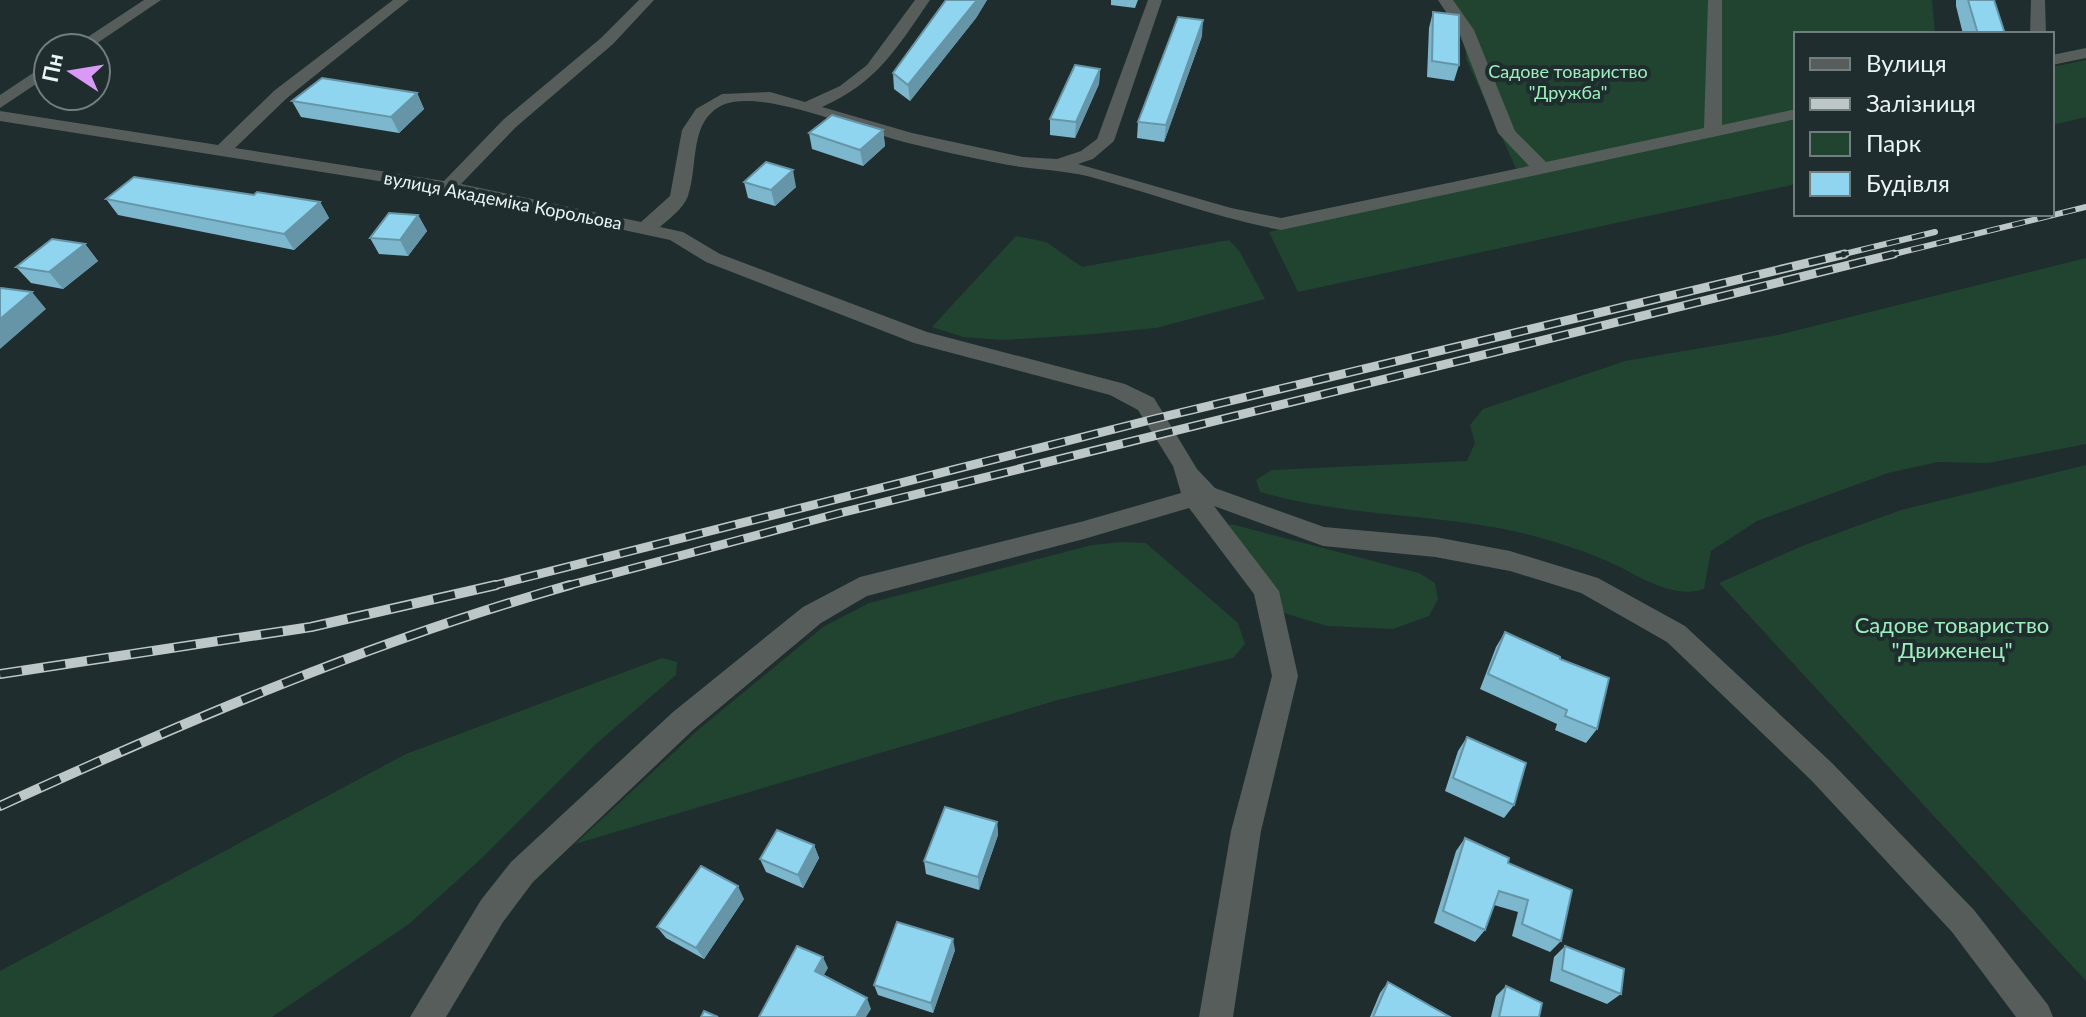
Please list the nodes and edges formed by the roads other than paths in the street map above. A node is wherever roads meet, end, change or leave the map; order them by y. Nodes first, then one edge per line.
1 (154, 0) edge
2 (402, 0) edge
3 (647, 0) edge
4 (923, 0) edge
5 (1155, 0) edge
6 (1445, 0) edge
7 (1715, 0) edge
8 (2038, 0) edge
9 (104, 32) edge
10 (2038, 32) edge
11 (2086, 53) edge
12 (2054, 60) edge
13 (32, 80) edge
14 (0, 103) edge
15 (807, 107) junction
16 (1794, 114) edge
17 (0, 116) edge
18 (1713, 132) junction
19 (223, 150) junction
20 (1058, 164) junction
21 (1542, 168) junction
22 (448, 187) junction
23 (645, 229) junction
24 (1200, 496) junction
25 (427, 1017) edge
26 (1216, 1017) edge
27 (2036, 1017) edge

1 - 9 street
2 - 19 street
3 - 22 street
4 - 15 street
5 - 20 street, вулиця Академіка Корольова
6 - 21 street
7 - 18 street
8 - 10 street
11 - 12 street
13 - 14 street
15 - 20 street, вулиця Академіка Корольова
15 - 23 street, вулиця Академіка Корольова
16 - 18 street
17 - 19 street, вулиця Академіка Корольова
18 - 21 street
19 - 22 street, вулиця Академіка Корольова
20 - 21 street
22 - 23 street, вулиця Академіка Корольова
23 - 24 street
24 - 25 street
24 - 26 street
24 - 27 street

